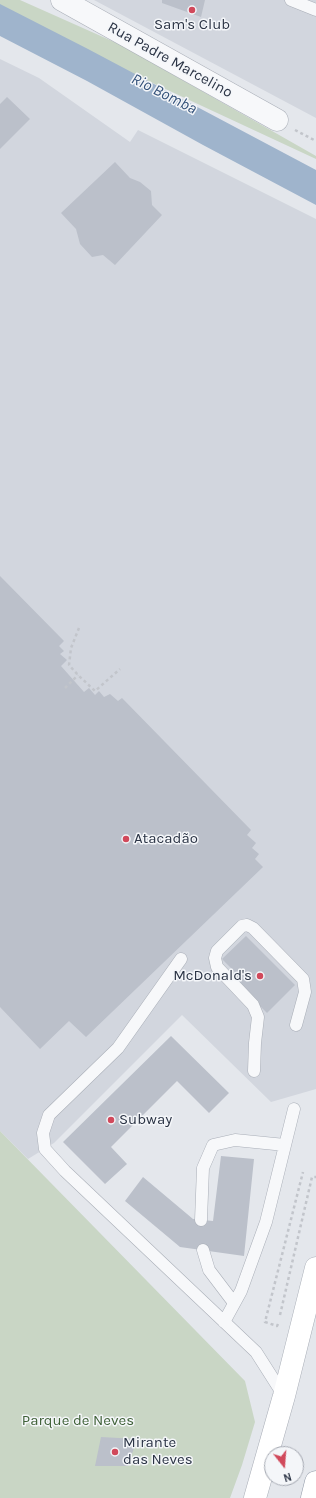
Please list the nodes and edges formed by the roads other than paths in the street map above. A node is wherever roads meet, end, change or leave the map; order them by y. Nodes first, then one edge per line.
1 (62, 0) edge
2 (291, 0) edge
3 (316, 10) edge
4 (277, 120) dead end
5 (181, 959) dead end
6 (296, 1024) dead end
7 (254, 1071) dead end
8 (294, 1109) dead end
9 (285, 1146) junction
10 (201, 1220) dead end
11 (203, 1250) dead end
12 (316, 1268) edge
13 (234, 1303) junction
14 (224, 1322) junction
15 (284, 1396) junction
16 (316, 1482) edge
17 (255, 1498) edge
18 (312, 1498) edge

1 - 4 street, Rua Padre Marcelino
2 - 3 lane
5 - 14 lane
6 - 7 lane
8 - 9 lane
9 - 10 lane
9 - 13 lane
11 - 13 lane
12 - 15 main road
13 - 14 lane
14 - 15 lane
15 - 17 main road
16 - 18 main road

